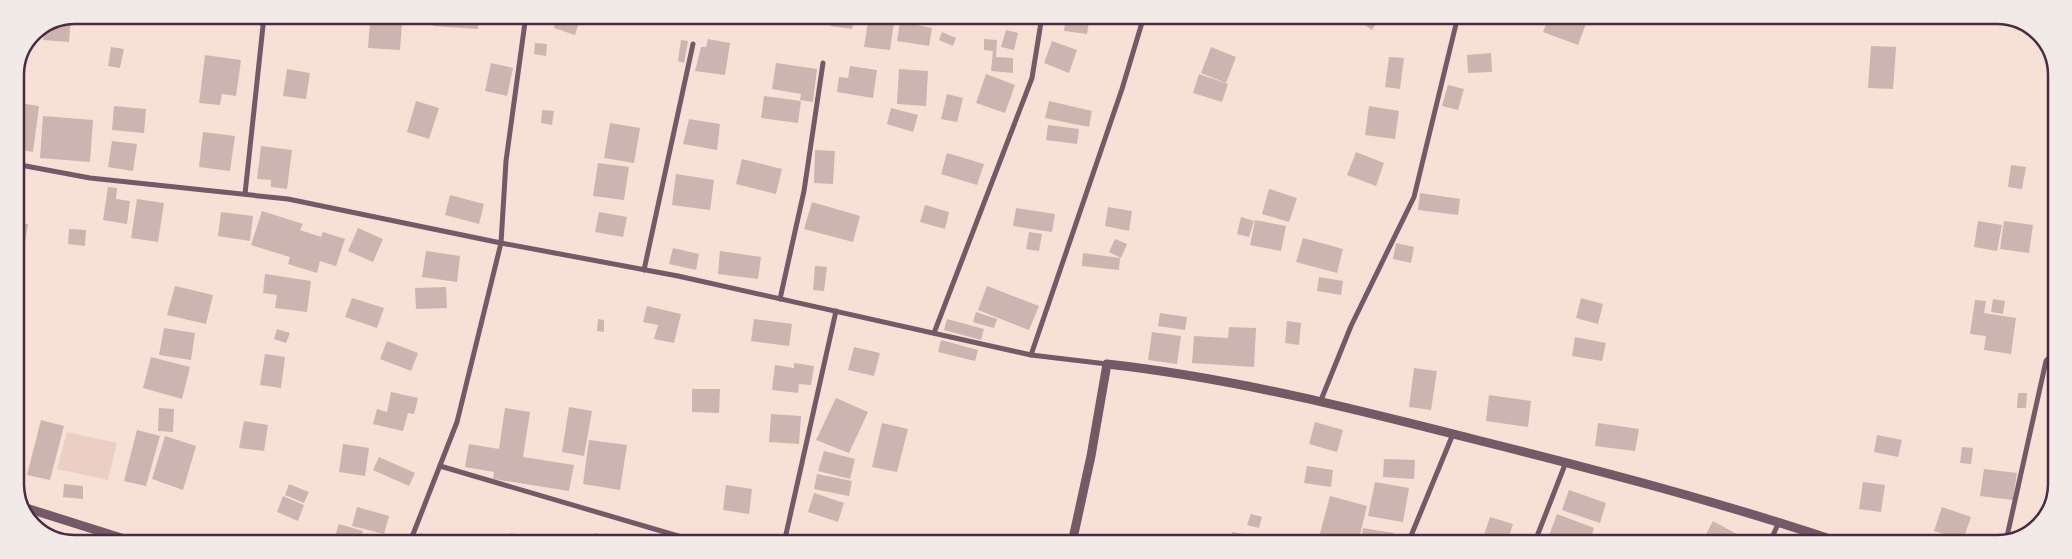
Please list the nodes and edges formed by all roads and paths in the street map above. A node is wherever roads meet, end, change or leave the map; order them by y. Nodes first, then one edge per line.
1 (262, 24) edge
2 (525, 24) edge
3 (1041, 24) edge
4 (1142, 24) edge
5 (1456, 24) edge
6 (693, 44) dead end
7 (823, 63) dead end
8 (24, 166) edge
9 (245, 194) junction
10 (501, 243) junction
11 (644, 270) junction
12 (780, 299) junction
13 (836, 311) junction
14 (934, 333) junction
15 (1031, 355) junction
16 (2048, 359) edge
17 (1107, 364) junction
18 (1321, 400) junction
19 (1453, 434) junction
20 (1566, 462) junction
21 (440, 466) junction
22 (31, 509) edge
23 (1780, 522) junction
24 (2007, 534) edge
25 (112, 535) edge
26 (413, 535) edge
27 (675, 535) edge
28 (786, 535) edge
29 (1074, 535) edge
30 (1411, 535) edge
31 (1538, 535) edge
32 (1774, 535) edge
33 (1818, 535) edge

1 - 9 street
2 - 10 street
3 - 14 street
4 - 15 street
5 - 18 street
6 - 11 street
7 - 12 street
8 - 9 street
9 - 10 street
10 - 11 street
10 - 21 street
11 - 12 street
12 - 13 street
13 - 14 street
13 - 28 street
14 - 15 street
15 - 17 street
16 - 24 street
17 - 18 street
17 - 29 street
18 - 19 street
19 - 20 street
19 - 30 street
20 - 23 street
20 - 31 street
21 - 26 street
21 - 27 street
22 - 25 street
23 - 32 street
23 - 33 street

